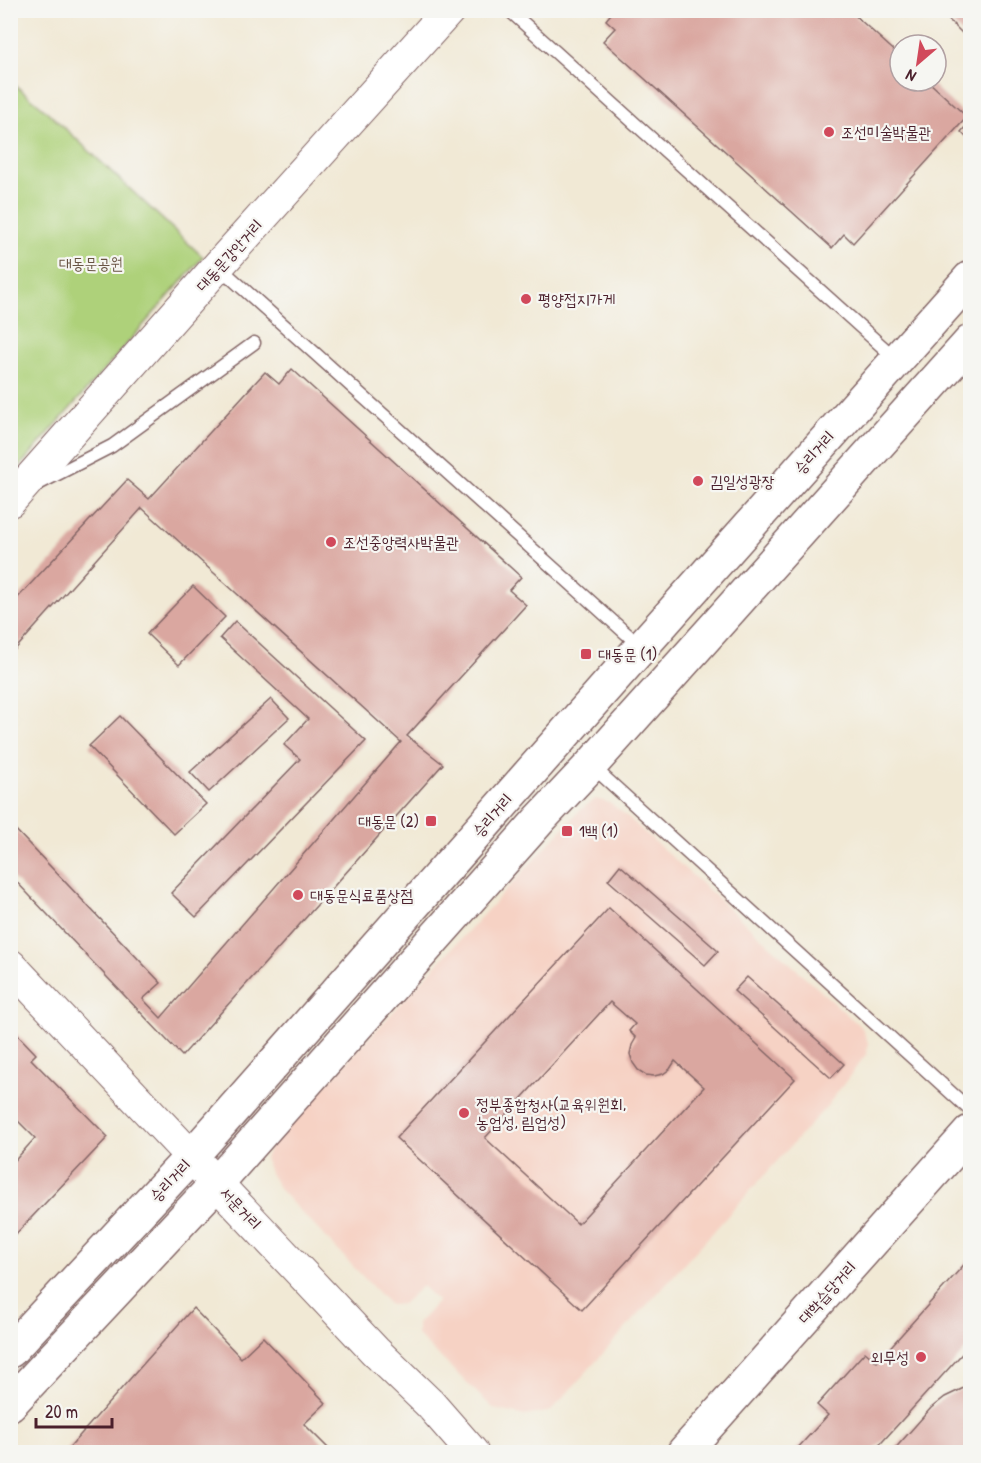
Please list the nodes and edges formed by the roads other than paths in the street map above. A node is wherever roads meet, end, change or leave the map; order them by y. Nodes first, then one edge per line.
1 (449, 10) edge
2 (509, 10) edge
3 (218, 267) junction
4 (970, 278) edge
5 (970, 342) edge
6 (254, 344) dead end
7 (897, 360) junction
8 (12, 499) edge
9 (641, 647) junction
10 (591, 765) junction
11 (10, 965) edge
12 (970, 1110) edge
13 (970, 1132) edge
14 (191, 1157) junction
15 (217, 1183) junction
16 (10, 1351) edge
17 (10, 1404) edge
18 (472, 1452) edge
19 (684, 1452) edge

1 - 3 street, 대동문강안거리
2 - 7 lane
3 - 8 street, 대동문강안거리
3 - 9 lane
4 - 7 main road, 승리거리
5 - 10 main road
6 - 8 lane
7 - 9 main road, 승리거리
9 - 14 main road, 승리거리
10 - 12 lane
10 - 15 main road
11 - 14 street, 서문거리
13 - 19 main road, 대학습당거리
14 - 15 street, 서문거리
14 - 16 main road, 승리거리
15 - 17 main road
15 - 18 street, 서문거리

